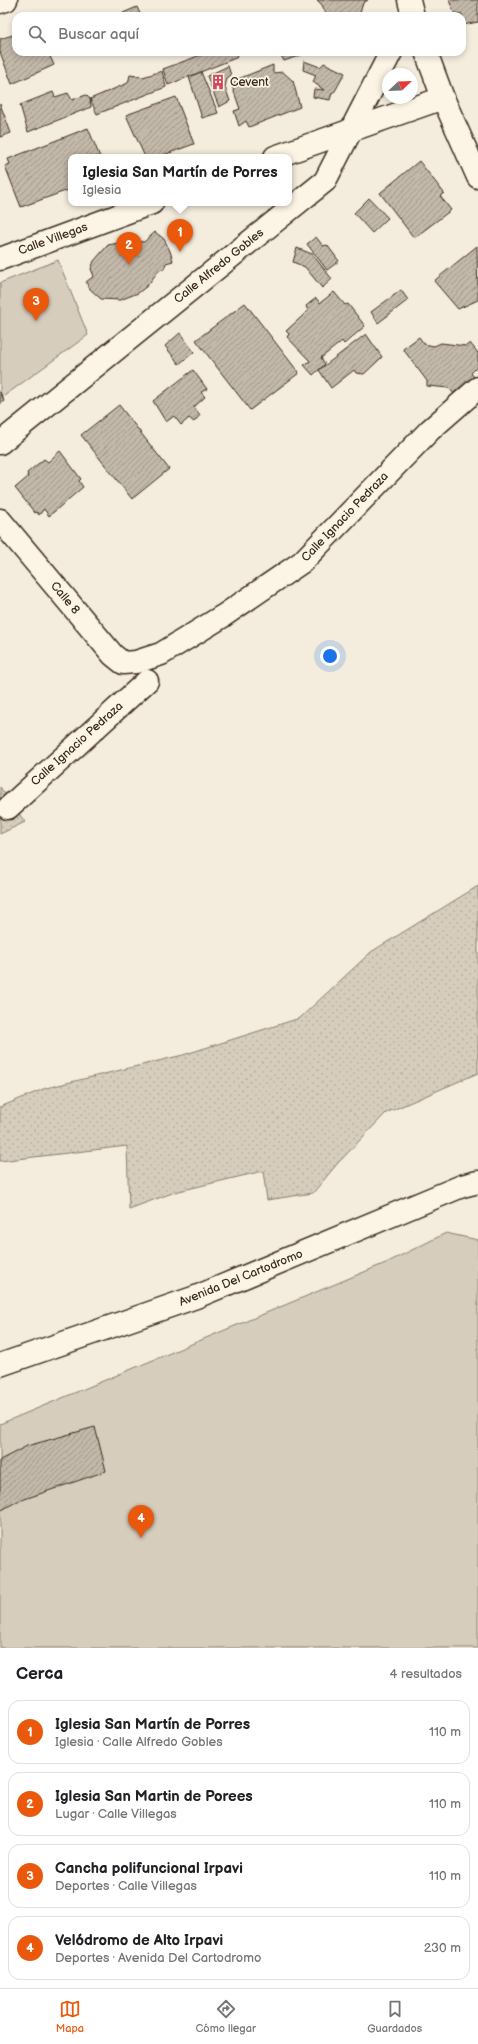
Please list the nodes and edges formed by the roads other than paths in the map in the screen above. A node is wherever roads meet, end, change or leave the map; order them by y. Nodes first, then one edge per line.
1 (6, 0) edge
2 (0, 2) edge
3 (389, 56) edge
4 (427, 56) edge
5 (443, 98) junction
6 (350, 131) junction
7 (284, 154) edge
8 (478, 177) edge
9 (144, 206) edge
10 (0, 259) edge
11 (478, 388) edge
12 (0, 443) edge
13 (0, 520) edge
14 (136, 662) joint
15 (147, 681) dead end
16 (8, 808) dead end
17 (478, 1182) edge
18 (0, 1365) edge

1 - 2 street
3 - 6 street, Calle Alfredo Gobles
4 - 5 street
5 - 6 street
5 - 8 street
6 - 7 street
6 - 12 street, Calle Alfredo Gobles
9 - 10 street, Calle Villegas
11 - 14 street, Calle Ignacio Pedraza
13 - 14 street, Calle 8
15 - 16 street, Calle Ignacio Pedraza
17 - 18 street, Avenida Del Cartodromo

